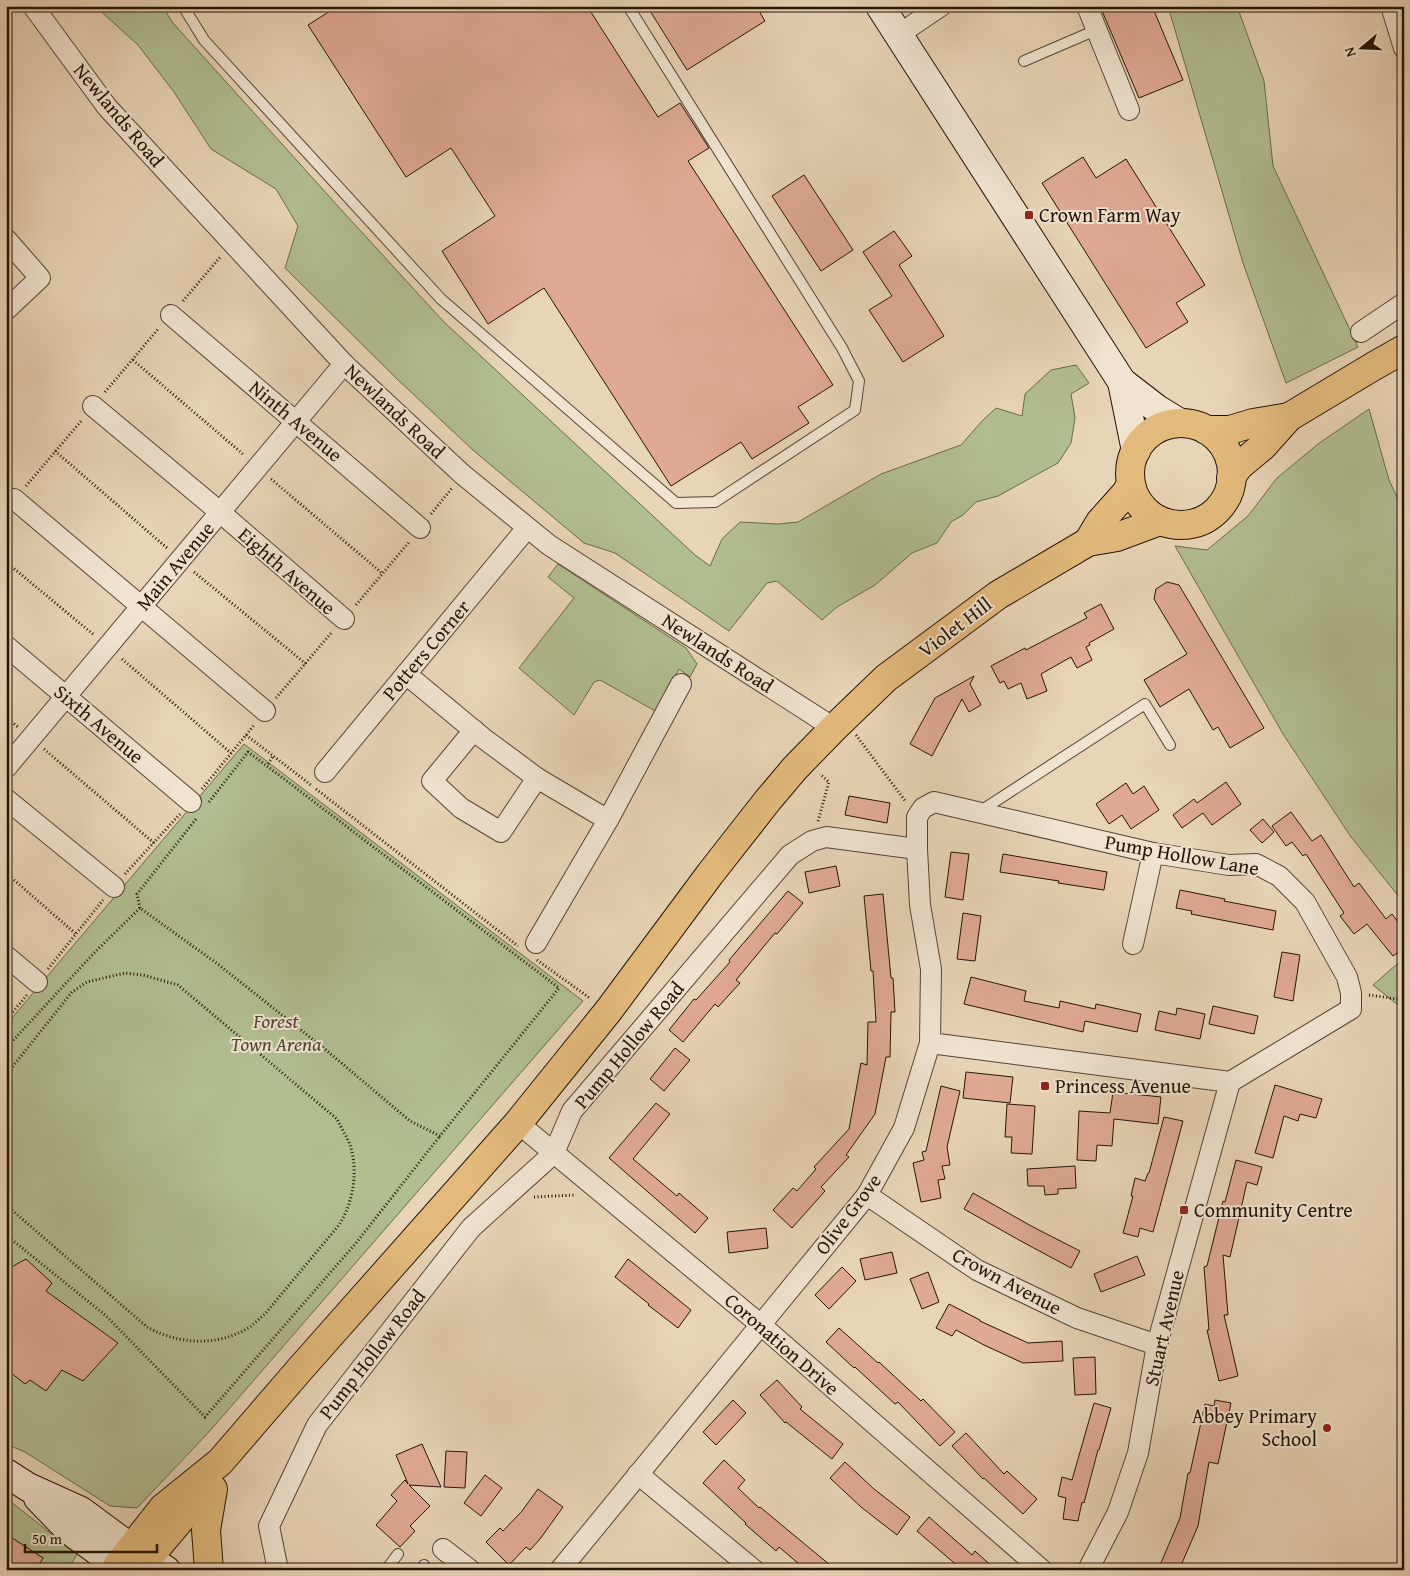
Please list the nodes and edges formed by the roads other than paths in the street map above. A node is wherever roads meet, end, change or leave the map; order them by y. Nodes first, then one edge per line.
1 (33, 6) edge
2 (182, 6) edge
3 (628, 6) edge
4 (880, 6) edge
5 (941, 6) edge
6 (1087, 6) edge
7 (1391, 6) edge
8 (1096, 30) junction
9 (898, 35) junction
10 (1404, 48) edge
11 (1024, 61) dead end
12 (1129, 110) dead end
13 (6, 239) edge
14 (1404, 303) edge
15 (6, 310) edge
16 (171, 315) road end
17 (1361, 332) dead end
18 (1404, 350) edge
19 (344, 364) junction
20 (1122, 382) junction
21 (93, 406) road end
22 (1288, 418) junction
23 (296, 422) junction
24 (1180, 423) junction
25 (1206, 430) junction
26 (1136, 451) junction
27 (1231, 477) junction
28 (1131, 485) junction
29 (14, 500) road end
30 (220, 512) junction
31 (1160, 521) junction
32 (420, 528) road end
33 (528, 528) junction
34 (1088, 542) junction
35 (142, 606) junction
36 (344, 619) road end
37 (6, 646) edge
38 (406, 674) junction
39 (681, 684) dead end
40 (66, 697) junction
41 (265, 711) road end
42 (839, 724) junction
43 (474, 730) junction
44 (1170, 745) dead end
45 (6, 768) edge
46 (325, 772) dead end
47 (537, 778) junction
48 (6, 798) edge
49 (191, 802) road end
50 (978, 813) junction
51 (608, 820) junction
52 (916, 849) junction
53 (1153, 853) junction
54 (114, 887) road end
55 (1133, 944) dead end
56 (530, 950) road end
57 (6, 956) edge
58 (37, 982) road end
59 (930, 1043) junction
60 (1230, 1082) junction
61 (518, 1123) junction
62 (554, 1153) junction
63 (867, 1196) junction
64 (761, 1325) junction
65 (1157, 1345) junction
66 (220, 1462) junction
67 (638, 1474) junction
68 (17, 1480) edge
69 (213, 1489) junction
70 (443, 1549) dead end
71 (398, 1554) dead end
72 (141, 1565) edge
73 (208, 1570) edge
74 (278, 1570) edge
75 (386, 1570) edge
76 (470, 1570) edge
77 (560, 1570) edge
78 (754, 1570) edge
79 (1042, 1570) edge
80 (1088, 1570) edge

1 - 19 street, Newlands Road
2 - 3 lane
4 - 9 street
5 - 9 street
6 - 8 street
7 - 10 street
8 - 11 lane
8 - 12 street
9 - 20 street
13 - 15 street
14 - 17 street
16 - 23 street, Ninth Avenue
18 - 22 main road
19 - 23 street, Main Avenue
19 - 33 street, Newlands Road
20 - 24 street
20 - 26 street
21 - 30 street, Eighth Avenue
22 - 25 main road
22 - 27 main road
23 - 30 street, Main Avenue
23 - 32 street, Ninth Avenue
24 - 25 main road
24 - 26 main road
25 - 27 main road
26 - 28 main road
27 - 31 main road
28 - 31 main road
28 - 34 main road, Violet Hill
29 - 35 street
30 - 35 street, Main Avenue
30 - 36 street, Eighth Avenue
31 - 34 main road, Violet Hill
33 - 38 street, Potters Corner
33 - 42 street, Newlands Road
34 - 42 main road, Violet Hill
35 - 40 street, Main Avenue
35 - 41 street
37 - 40 street, Sixth Avenue
38 - 43 street
38 - 46 street, Potters Corner
39 - 51 street
40 - 45 street, Main Avenue
40 - 49 street, Sixth Avenue
42 - 61 main road, Pump Hollow Road
43 - 47 street
43 - 47 street
44 - 50 lane
47 - 51 street
48 - 54 street
50 - 52 street, Olive Grove
50 - 53 street, Pump Hollow Lane
51 - 56 street
52 - 59 street, Olive Grove
52 - 62 street, Pump Hollow Road
53 - 55 street
53 - 60 street, Pump Hollow Lane
57 - 58 street
59 - 60 street
59 - 63 street, Olive Grove
60 - 65 street, Stuart Avenue
61 - 62 street, Coronation Drive
61 - 66 main road, Pump Hollow Road
62 - 64 street, Coronation Drive
62 - 74 street, Pump Hollow Road
63 - 64 street, Olive Grove
63 - 65 street, Crown Avenue
64 - 67 street, Olive Grove
64 - 79 street, Coronation Drive
65 - 80 street, Stuart Avenue
66 - 69 main road, Pump Hollow Road
66 - 72 main road, Pump Hollow Road
67 - 77 street, Olive Grove
67 - 78 street
68 - 72 street
69 - 72 main road, Pump Hollow Road
69 - 73 main road
70 - 76 street
71 - 75 lane

